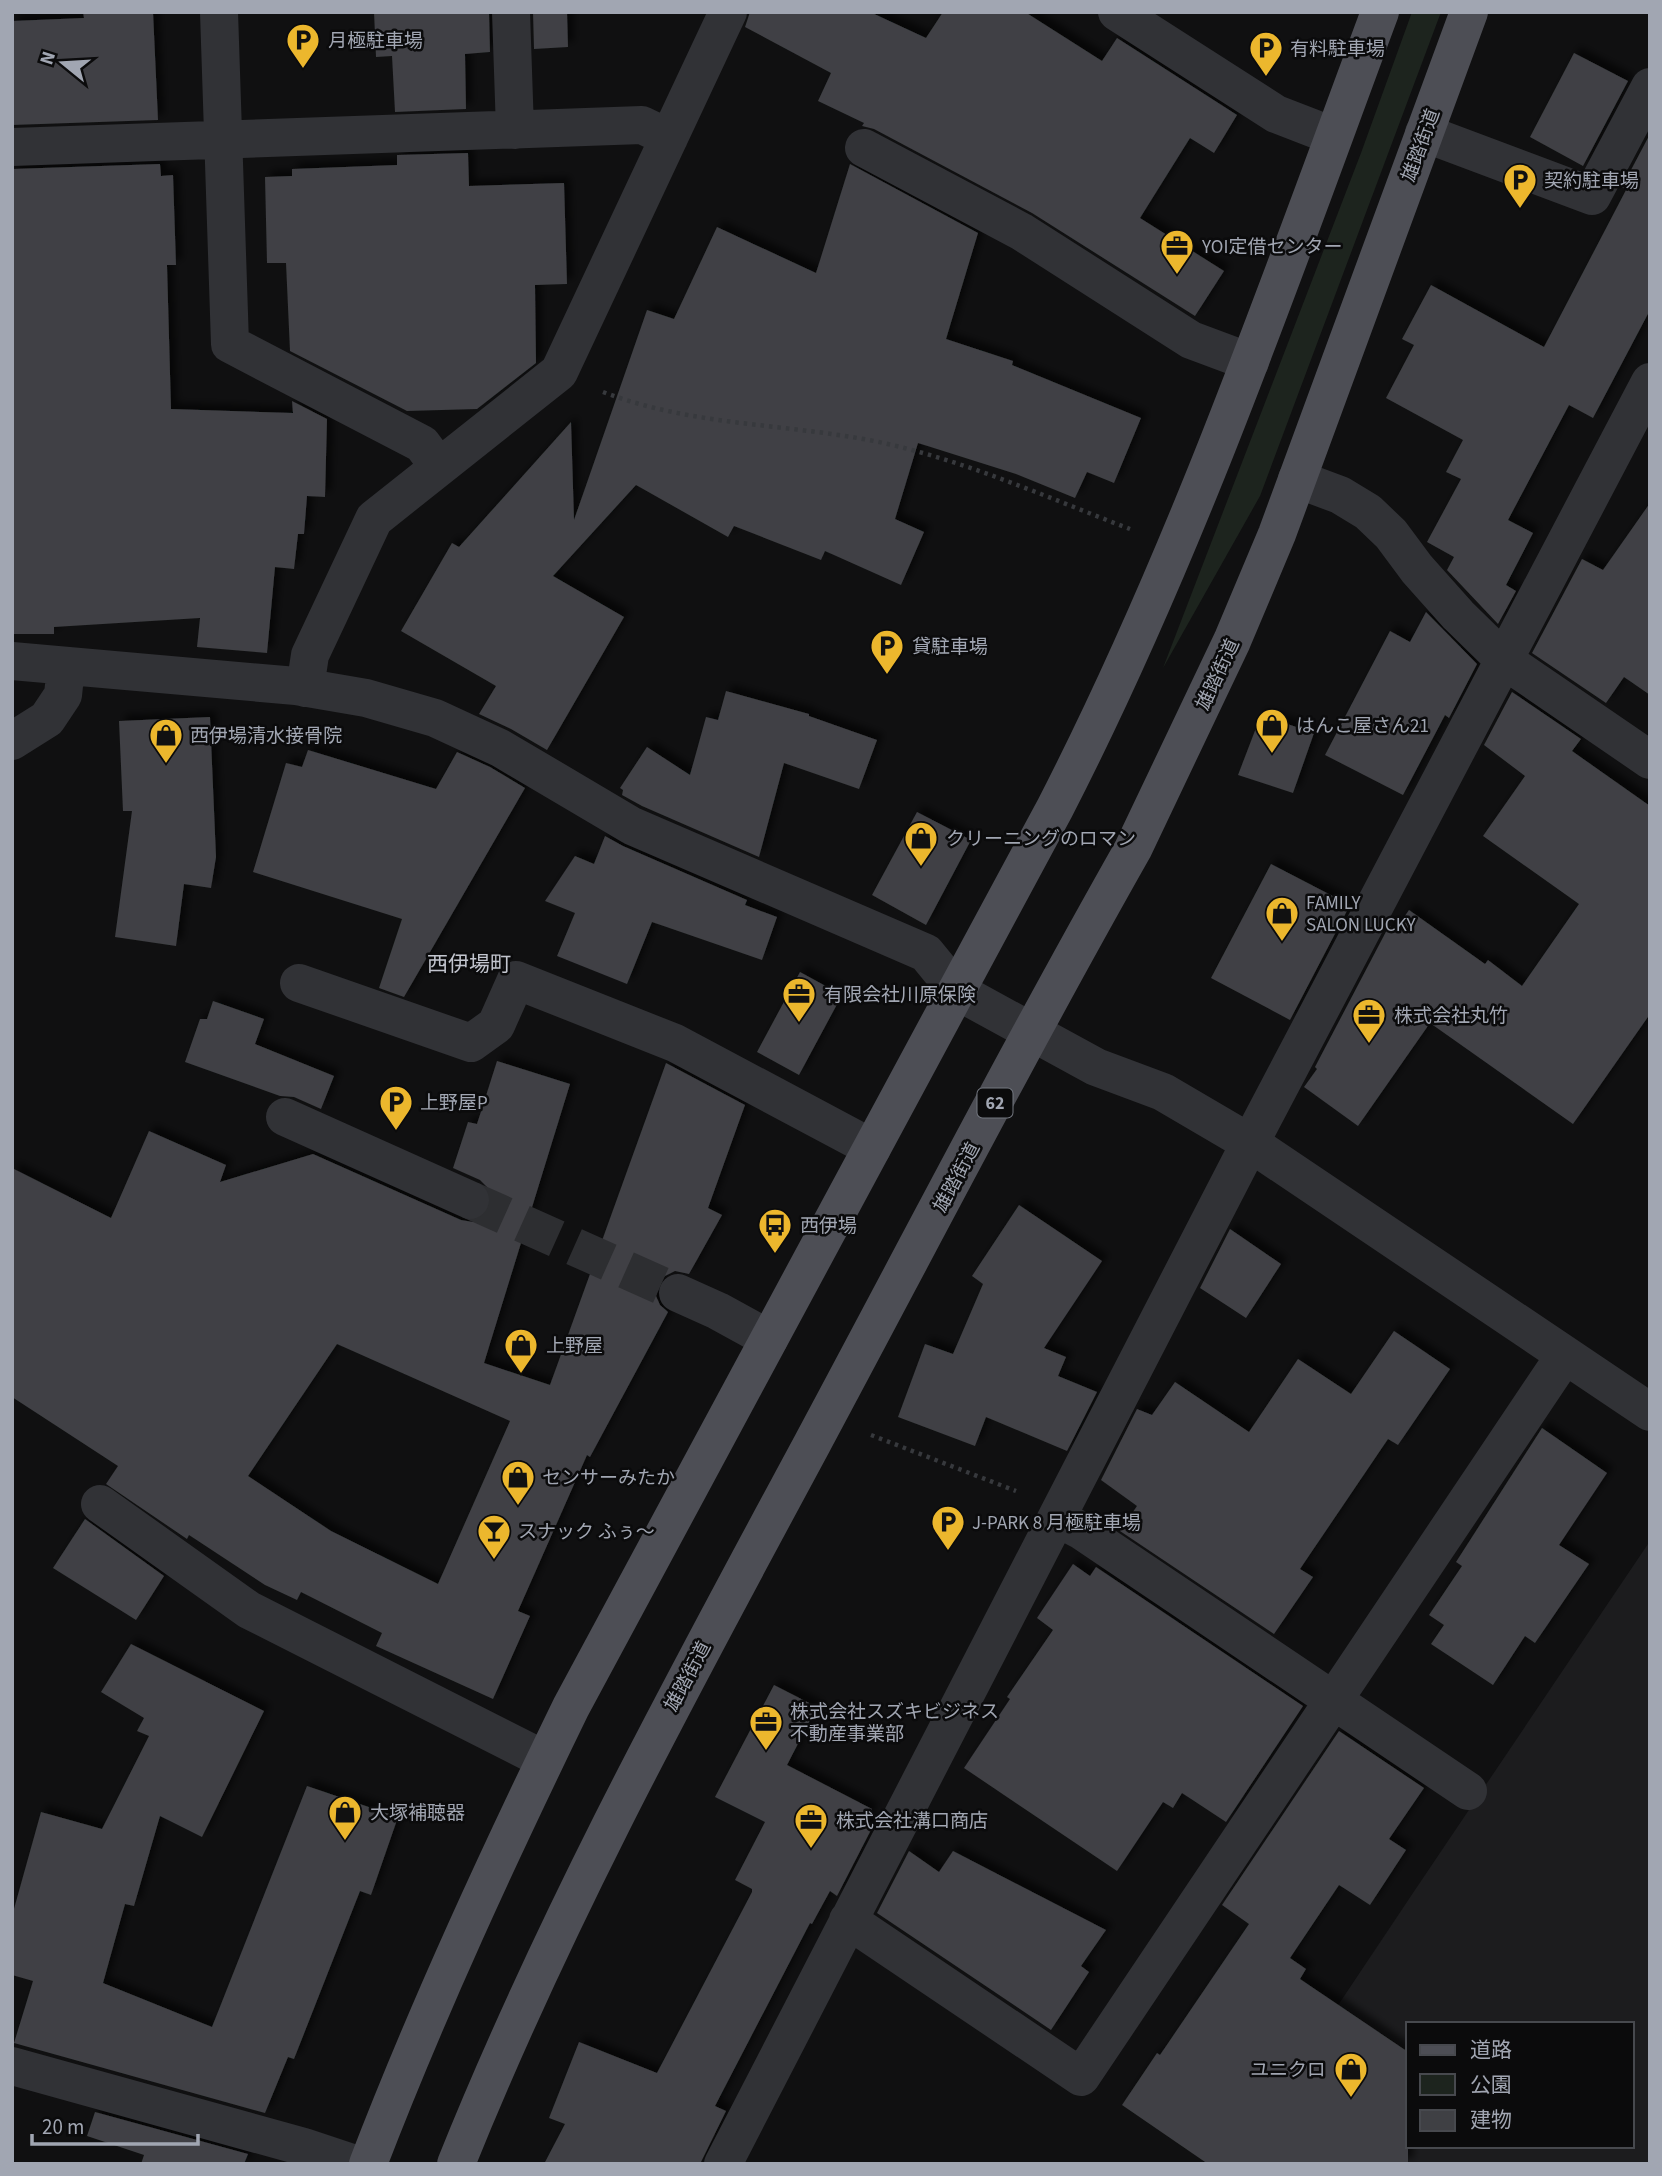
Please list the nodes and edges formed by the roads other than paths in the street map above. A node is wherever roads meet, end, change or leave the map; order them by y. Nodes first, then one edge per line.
1 (219, 12) edge
2 (511, 12) edge
3 (728, 12) edge
4 (1117, 12) edge
5 (1380, 12) edge
6 (1469, 12) edge
7 (1650, 87) edge
8 (515, 130) junction
9 (1424, 133) junction
10 (1333, 136) junction
11 (669, 138) junction
12 (223, 140) junction
13 (12, 147) edge
14 (864, 148) dead end
15 (1250, 362) junction
16 (1650, 382) edge
17 (439, 467) junction
18 (1297, 479) junction
19 (1504, 660) junction
20 (12, 661) edge
21 (66, 666) junction
22 (306, 688) junction
23 (12, 741) edge
24 (1650, 760) edge
25 (299, 984) dead end
26 (957, 991) junction
27 (1033, 1033) junction
28 (285, 1118) dead end
29 (1250, 1143) junction
30 (872, 1148) junction
31 (470, 1200) tunnel mouth
32 (678, 1293) tunnel mouth
33 (769, 1339) junction
34 (1565, 1355) junction
35 (1650, 1412) edge
36 (100, 1504) dead end
37 (1057, 1518) junction
38 (1334, 1700) junction
39 (545, 1760) junction
40 (1468, 1791) dead end
41 (848, 1920) junction
42 (12, 2066) edge
43 (355, 2164) edge
44 (368, 2164) edge
45 (456, 2164) edge
46 (723, 2164) edge

1 - 12 street
2 - 8 street
3 - 11 street
4 - 10 street
5 - 10 main road
6 - 9 main road, 雄踏街道 / 62
7 - 9 street
8 - 11 street
8 - 12 street
9 - 18 main road, 雄踏街道 / 62
10 - 15 main road
11 - 17 street
12 - 13 street
12 - 17 street
14 - 15 street
15 - 26 main road
16 - 19 street
17 - 22 street
18 - 19 street
18 - 27 main road, 雄踏街道 / 62
19 - 24 street
19 - 29 street
20 - 21 street
21 - 22 street
21 - 23 street
22 - 26 street
25 - 30 street
26 - 27 street
26 - 30 main road
27 - 29 street
27 - 45 main road, 雄踏街道 / 62
28 - 31 street
29 - 34 street
29 - 37 street
30 - 33 main road
32 - 33 street
33 - 39 main road
34 - 35 street
34 - 38 street
36 - 39 street
37 - 38 street
37 - 41 street
38 - 40 street
38 - 41 street
39 - 44 main road
41 - 46 street
42 - 43 street

